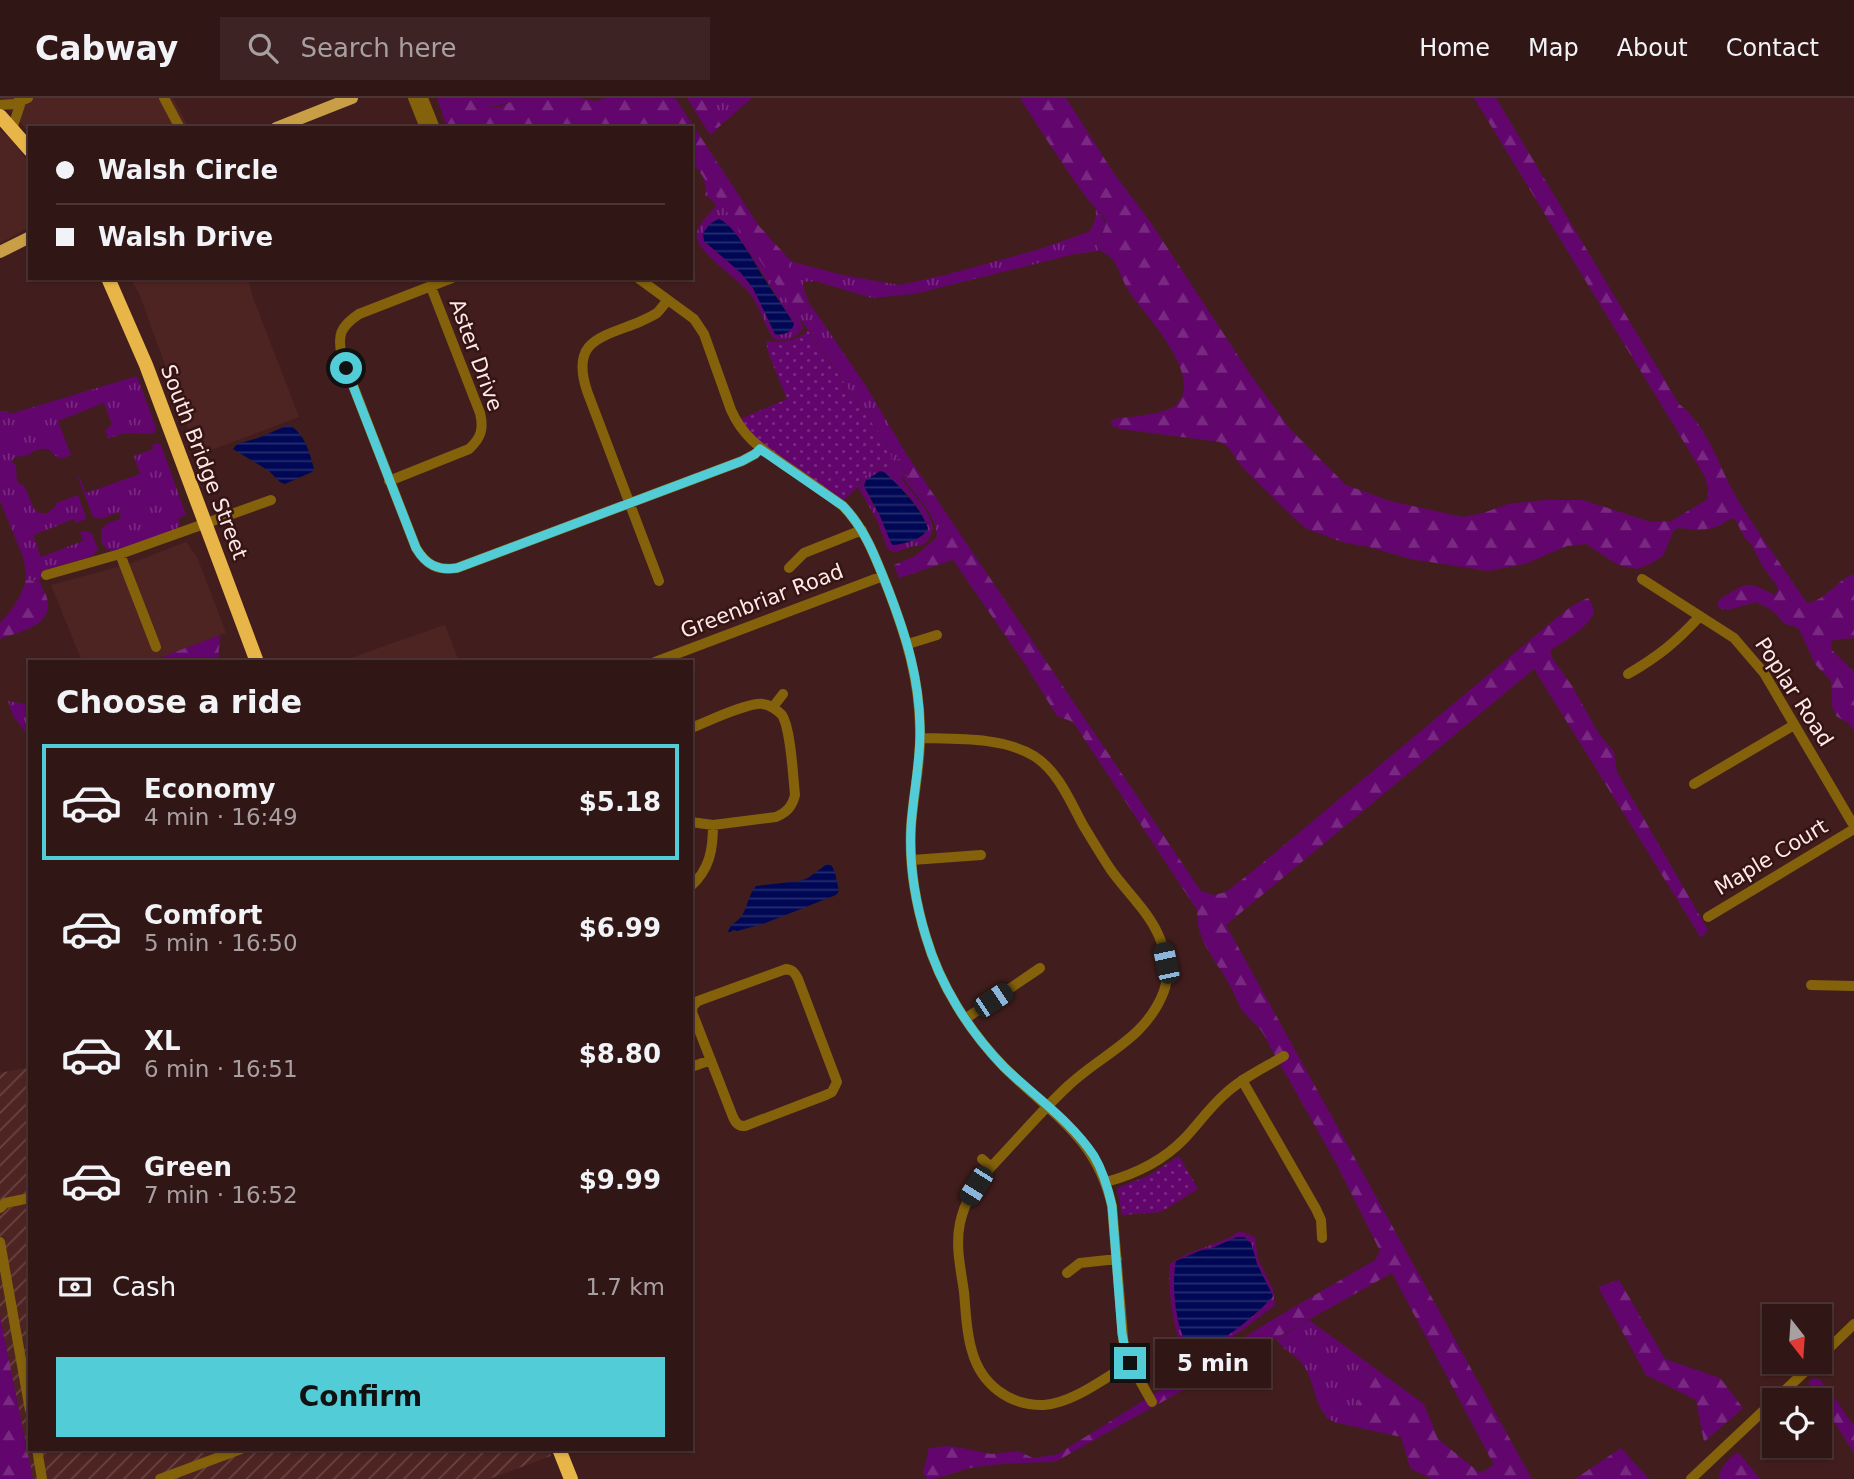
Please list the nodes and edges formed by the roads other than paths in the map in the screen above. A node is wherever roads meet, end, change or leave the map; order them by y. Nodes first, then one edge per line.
1 (164, 98) edge
2 (352, 98) edge
3 (413, 98) edge
4 (423, 98) edge
5 (24, 100) edge
6 (0, 105) edge
7 (0, 116) edge
8 (179, 126) edge
9 (281, 126) edge
10 (424, 126) edge
11 (434, 126) edge
12 (12, 129) junction
13 (28, 148) edge
14 (28, 238) edge
15 (0, 252) edge
16 (109, 280) edge
17 (447, 280) edge
18 (641, 280) edge
19 (430, 287) junction
20 (668, 300) junction
21 (760, 449) junction
22 (389, 481) junction
23 (271, 500) dead end
24 (630, 504) junction
25 (205, 525) junction
26 (862, 530) junction
27 (120, 554) junction
28 (789, 568) dead end
29 (46, 575) dead end
30 (883, 576) junction
31 (1642, 579) dead end
32 (659, 581) dead end
33 (1700, 616) junction
34 (937, 635) dead end
35 (908, 644) junction
36 (156, 647) dead end
37 (256, 660) edge
38 (660, 660) edge
39 (1628, 674) dead end
40 (783, 694) dead end
41 (773, 707) junction
42 (1794, 725) junction
43 (693, 727) edge
44 (920, 738) junction
45 (1694, 784) dead end
46 (693, 822) edge
47 (713, 825) junction
48 (1854, 827) edge
49 (981, 855) dead end
50 (912, 860) junction
51 (693, 883) edge
52 (1707, 917) dead end
53 (1040, 968) dead end
54 (1811, 985) dead end
55 (1854, 986) edge
56 (693, 1006) edge
57 (693, 1015) edge
58 (965, 1019) junction
59 (1284, 1056) dead end
60 (711, 1060) junction
61 (693, 1066) edge
62 (1242, 1080) junction
63 (1047, 1107) junction
64 (982, 1159) dead end
65 (991, 1167) junction
66 (1106, 1182) junction
67 (28, 1198) edge
68 (0, 1207) edge
69 (1322, 1238) dead end
70 (0, 1242) edge
71 (1117, 1259) junction
72 (1067, 1273) dead end
73 (1854, 1324) edge
74 (1832, 1345) edge
75 (1130, 1363) junction
76 (1802, 1374) edge
77 (28, 1399) edge
78 (1152, 1402) dead end
79 (37, 1451) edge
80 (236, 1451) edge
81 (560, 1451) edge
82 (42, 1479) edge
83 (160, 1479) edge
84 (571, 1479) edge
85 (1691, 1479) edge

1 - 8 street
2 - 9 main road
3 - 10 street
4 - 11 street
5 - 6 street
5 - 12 street
7 - 12 highway
12 - 13 highway
14 - 15 main road
16 - 25 highway, South Bridge Street
17 - 19 street
18 - 20 street
19 - 22 street
19 - 22 street, Aster Drive
20 - 21 street
20 - 24 street
21 - 24 street
21 - 26 street
22 - 24 street
23 - 25 street
24 - 32 street
25 - 27 street
25 - 37 highway, South Bridge Street
26 - 28 street
26 - 30 street
27 - 29 street
27 - 36 street
30 - 35 street
30 - 38 street, Greenbriar Road
31 - 33 street, Poplar Road
33 - 39 street
33 - 42 street, Poplar Road
34 - 35 street
35 - 44 street
40 - 41 street
41 - 43 street
41 - 47 street
42 - 45 street
42 - 48 street, Poplar Road
44 - 50 street
44 - 63 street
46 - 47 street
47 - 51 street
48 - 52 street, Maple Court
49 - 50 street
50 - 58 street
53 - 58 street
54 - 55 street
56 - 60 street
57 - 60 street
58 - 63 street
59 - 62 street
60 - 61 street
62 - 66 street
62 - 69 street
63 - 65 street
63 - 66 street
64 - 65 street
65 - 75 street
66 - 71 street
67 - 68 street
70 - 77 street
71 - 72 street
71 - 75 street
73 - 74 street
75 - 78 street
76 - 85 street
79 - 82 street
80 - 83 street
81 - 84 highway

